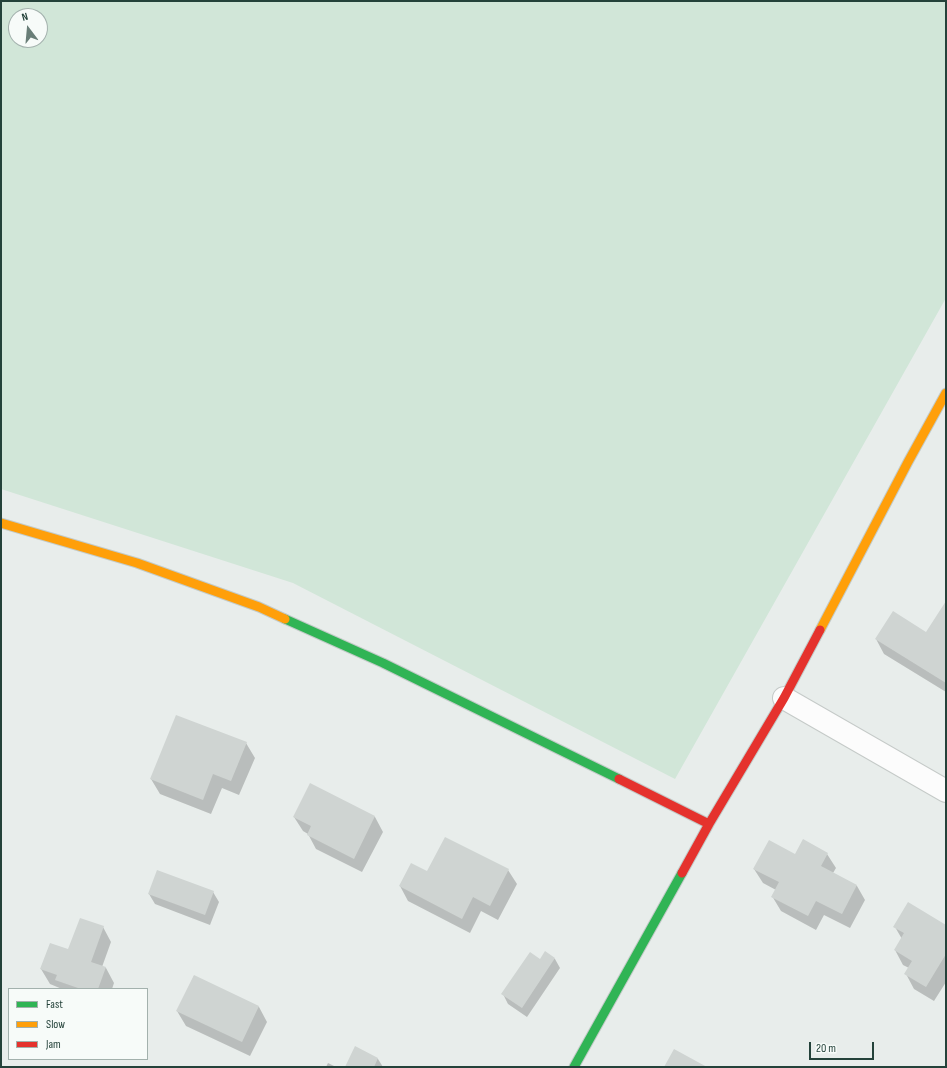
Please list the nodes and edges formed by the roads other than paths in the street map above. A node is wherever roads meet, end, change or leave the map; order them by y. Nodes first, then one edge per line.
1 (946, 393) edge
2 (1, 523) edge
3 (784, 698) junction
4 (946, 791) edge
5 (709, 824) junction
6 (574, 1067) edge

1 - 3 street
2 - 5 street
3 - 4 street
3 - 5 street
5 - 6 street

